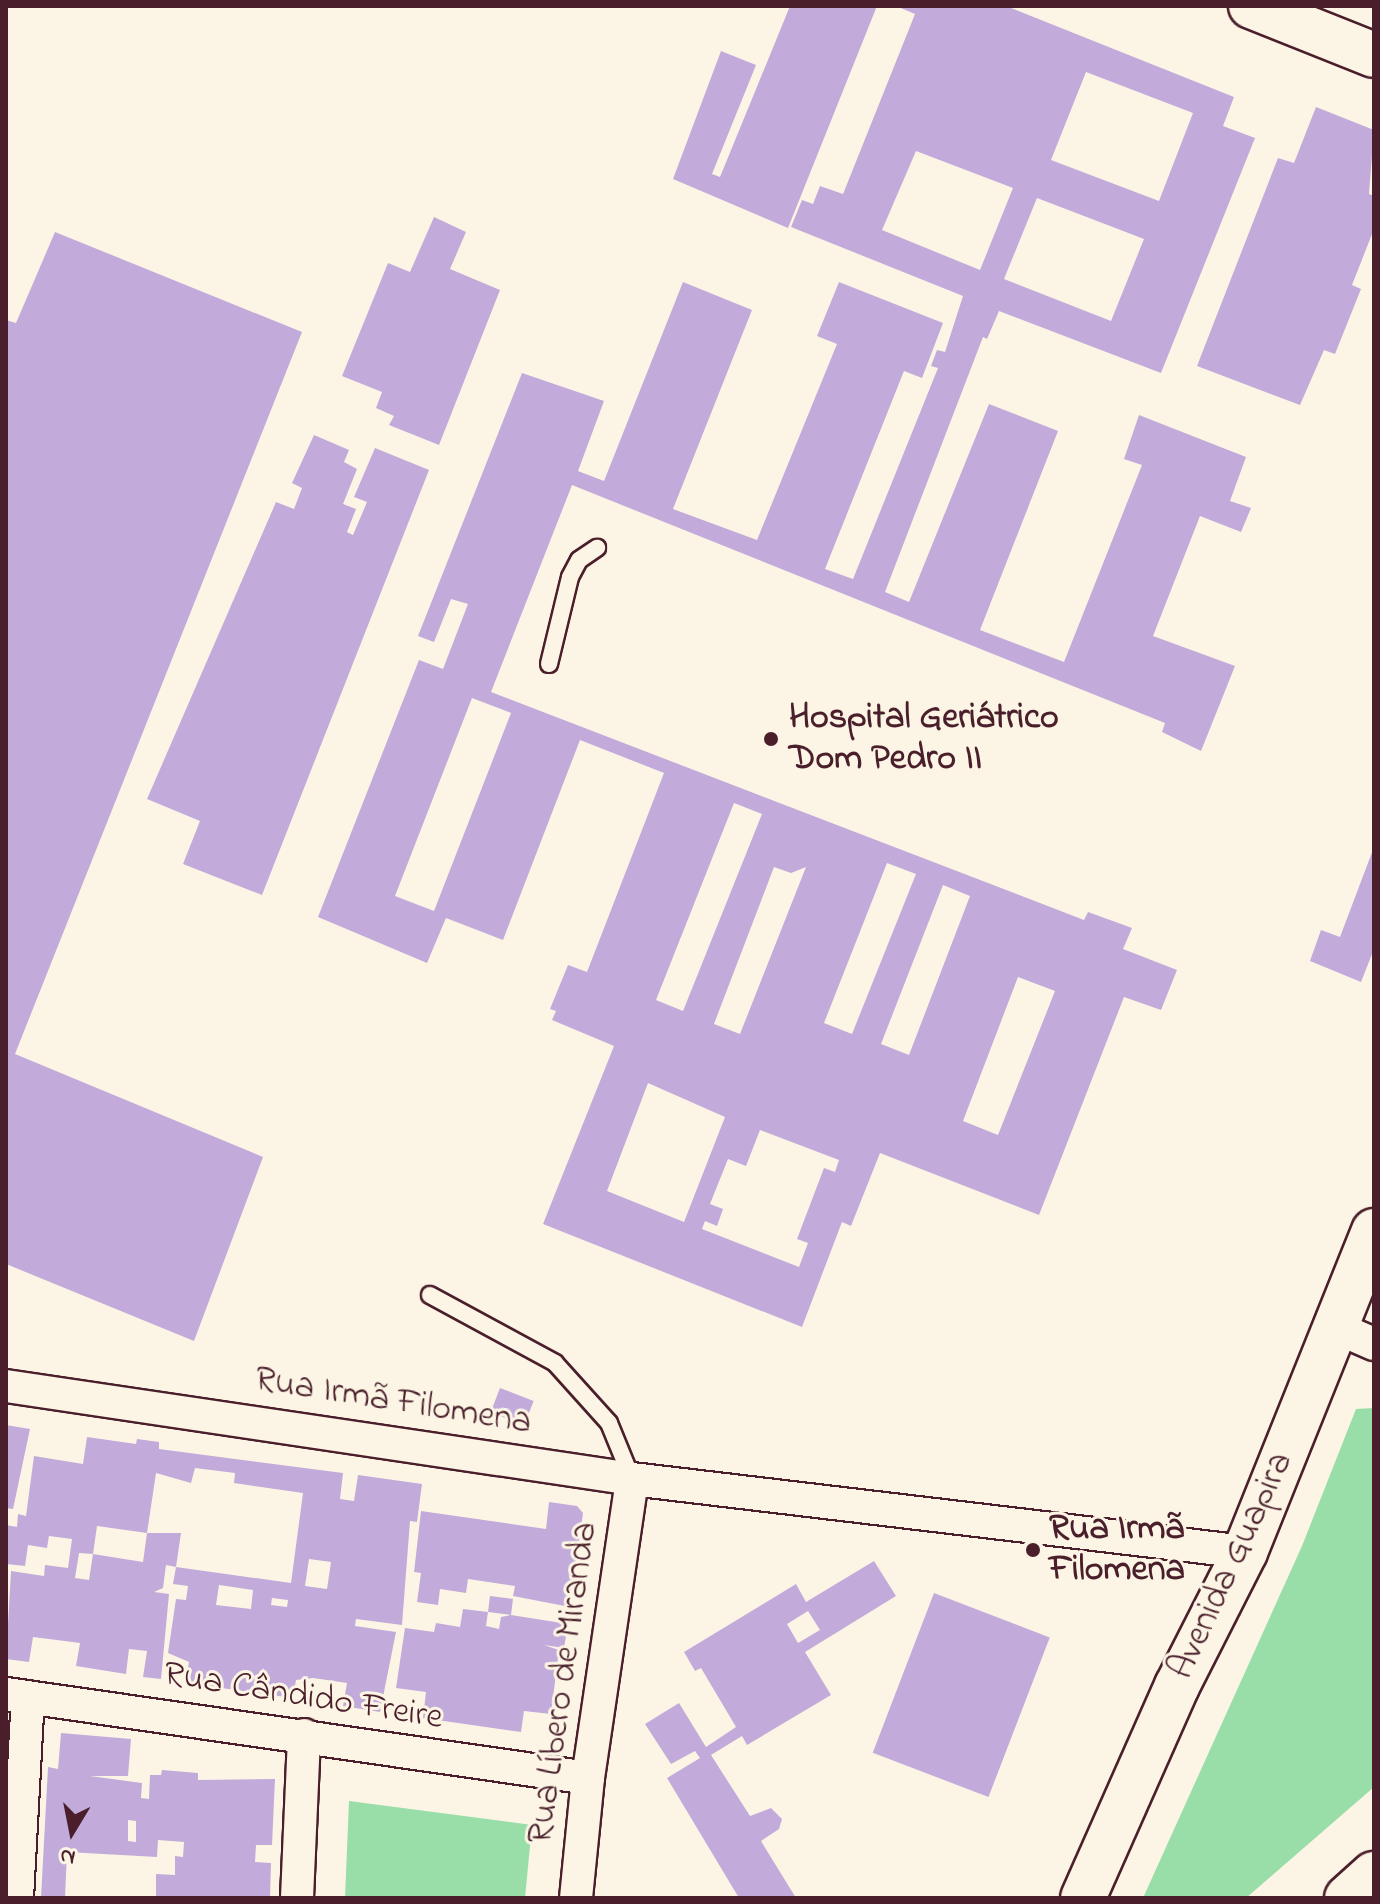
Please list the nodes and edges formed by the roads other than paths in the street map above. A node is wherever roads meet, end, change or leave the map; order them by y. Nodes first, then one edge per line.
1 (1251, 6) edge
2 (1374, 55) edge
3 (597, 548) dead end
4 (549, 664) dead end
5 (1374, 1231) edge
6 (430, 1295) dead end
7 (1359, 1314) edge
8 (6, 1386) edge
9 (632, 1479) junction
10 (1245, 1552) junction
11 (17, 1695) edge
12 (304, 1735) junction
13 (588, 1778) junction
14 (1374, 1874) edge
15 (17, 1898) edge
16 (297, 1898) edge
17 (576, 1898) edge
18 (1083, 1898) edge
19 (1347, 1898) edge

1 - 2 main road
3 - 4 lane
5 - 7 main road, Avenida Guapira
6 - 9 lane
7 - 10 main road, Avenida Guapira
8 - 9 street, Rua Irmã Filomena
9 - 10 street, Rua Irmã Filomena
9 - 13 street, Rua Líbero de Miranda
10 - 18 main road, Avenida Guapira
11 - 12 street, Rua Cândido Freire
11 - 15 street
12 - 13 street, Rua Cândido Freire
12 - 16 street
13 - 17 street, Rua Líbero de Miranda
14 - 19 main road

